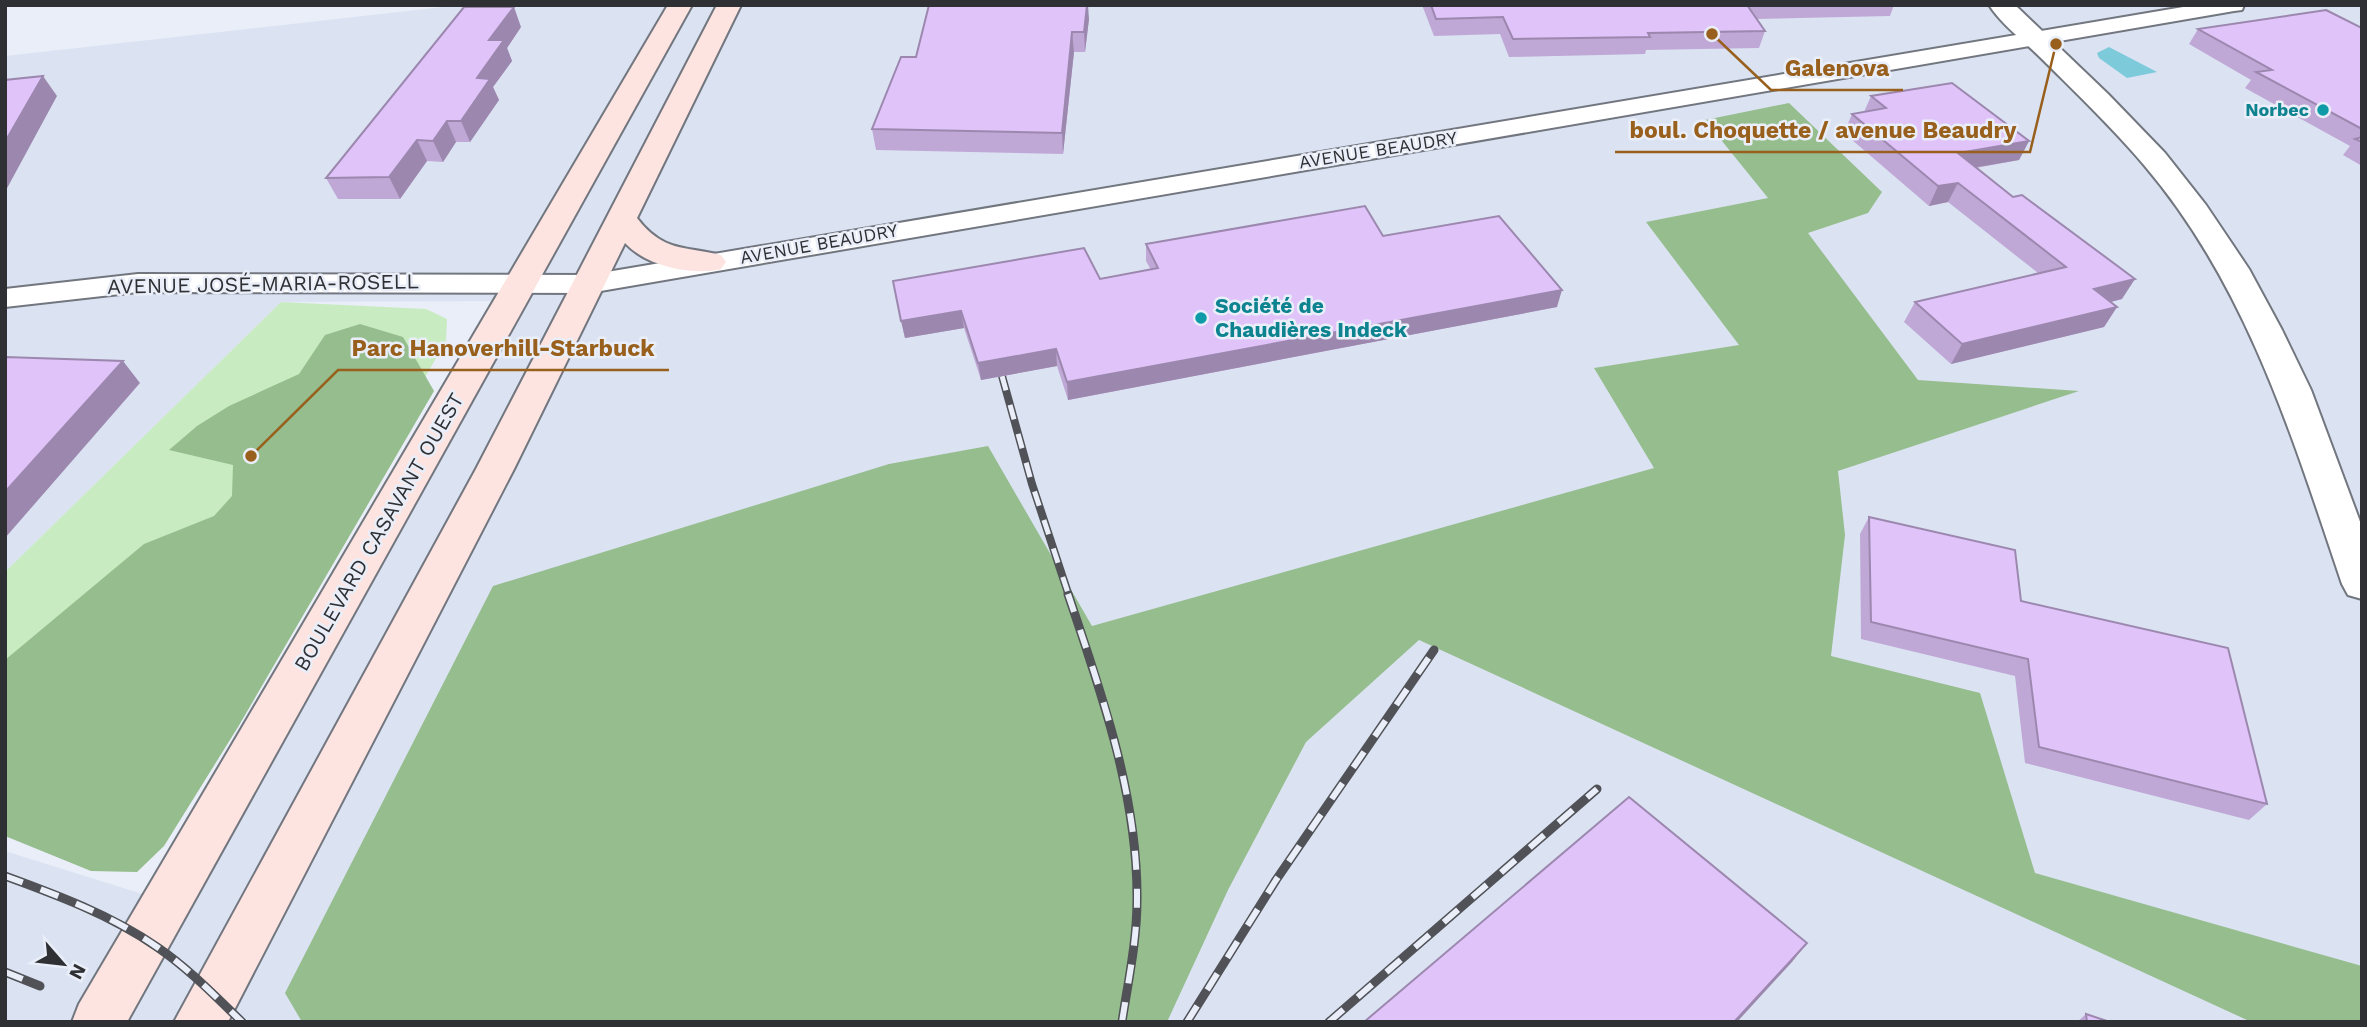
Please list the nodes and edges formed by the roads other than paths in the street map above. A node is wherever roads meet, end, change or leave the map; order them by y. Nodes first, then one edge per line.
1 (680, 5) edge
2 (729, 5) edge
3 (2001, 5) edge
4 (2234, 5) edge
5 (2036, 39) junction
6 (620, 217) junction
7 (710, 262) junction
8 (522, 283) junction
9 (589, 284) junction
10 (5, 298) edge
11 (2362, 584) edge
12 (98, 1022) edge
13 (200, 1022) edge

1 - 8 main road, BOULEVARD CASAVANT OUEST
2 - 6 main road
3 - 5 street
4 - 5 street, AVENUE BEAUDRY
5 - 7 street, AVENUE BEAUDRY
5 - 11 street
6 - 7 main road
6 - 9 main road
7 - 9 street, AVENUE BEAUDRY
8 - 9 street, AVENUE BEAUDRY
8 - 10 street, AVENUE JOSÉ-MARIA-ROSELL
8 - 12 main road, BOULEVARD CASAVANT OUEST
9 - 13 main road

